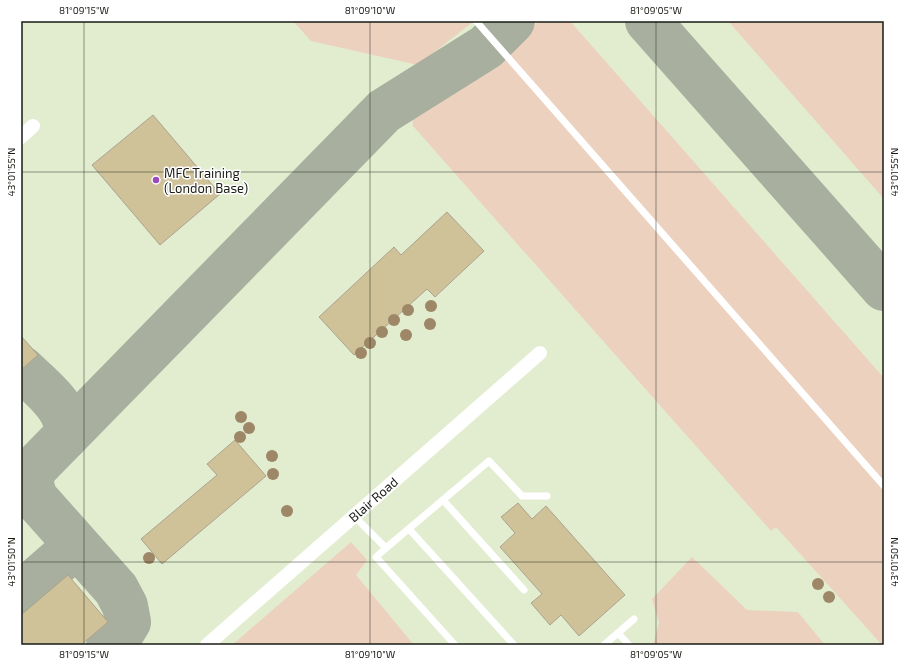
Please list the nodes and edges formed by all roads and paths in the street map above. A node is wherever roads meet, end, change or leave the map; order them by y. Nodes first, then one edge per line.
1 (476, 21) edge
2 (33, 126) dead end
3 (21, 137) edge
4 (540, 353) dead end
5 (884, 486) edge
6 (547, 496) dead end
7 (443, 500) junction
8 (354, 516) junction
9 (409, 529) junction
10 (386, 548) junction
11 (524, 590) dead end
12 (634, 619) dead end
13 (618, 633) junction
14 (207, 645) edge
15 (455, 645) edge
16 (514, 645) edge
17 (604, 645) edge
18 (629, 645) edge

1 - 5 lane
2 - 3 street
4 - 8 street, Blair Road
6 - 7 lane
7 - 9 lane
7 - 11 lane
8 - 10 lane
8 - 14 street, Blair Road
9 - 10 lane
9 - 16 lane
10 - 15 lane
12 - 13 lane
13 - 17 lane
13 - 18 lane

